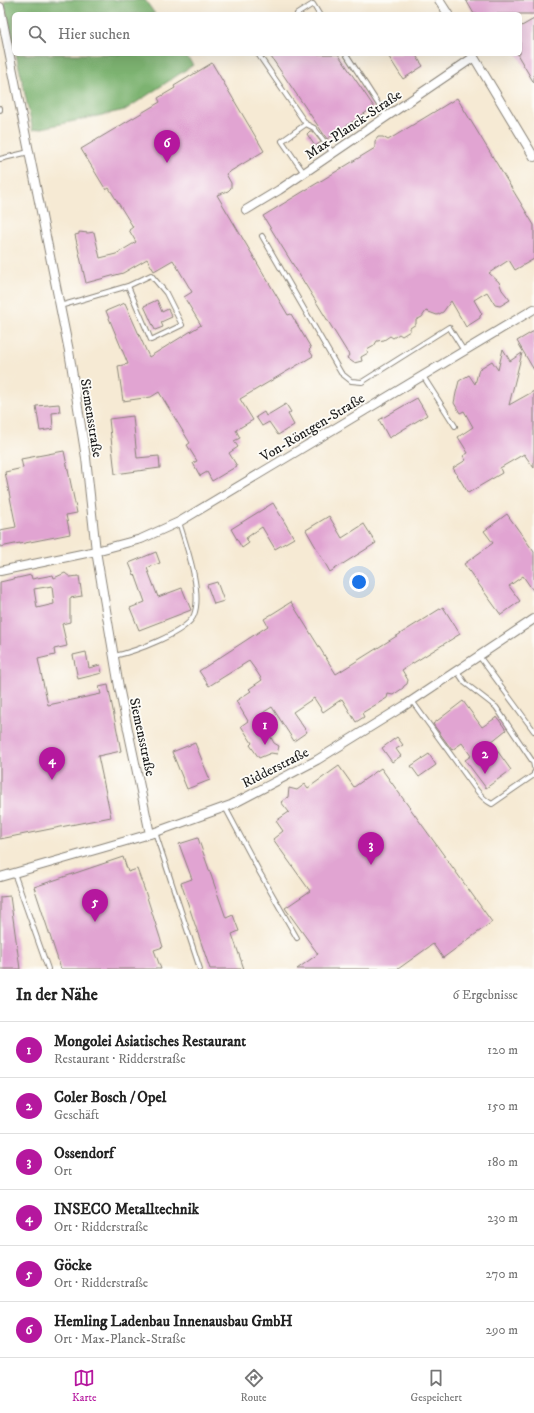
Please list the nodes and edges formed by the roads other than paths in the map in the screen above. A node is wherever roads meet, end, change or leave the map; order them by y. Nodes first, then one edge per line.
1 (439, 0) edge
2 (0, 7) edge
3 (300, 12) edge
4 (318, 12) edge
5 (447, 12) edge
6 (259, 56) edge
7 (347, 56) edge
8 (473, 56) edge
9 (387, 117) junction
10 (306, 124) junction
11 (29, 152) junction
12 (333, 153) junction
13 (534, 157) edge
14 (0, 158) edge
15 (304, 173) junction
16 (246, 210) dead end
17 (262, 236) dead end
18 (128, 286) junction
19 (60, 306) junction
20 (534, 309) edge
21 (464, 351) junction
22 (423, 376) junction
23 (455, 426) dead end
24 (179, 522) junction
25 (96, 551) junction
26 (0, 571) edge
27 (534, 619) edge
28 (114, 656) junction
29 (479, 656) junction
30 (457, 671) junction
31 (412, 701) junction
32 (534, 731) edge
33 (534, 767) edge
34 (534, 773) edge
35 (225, 807) junction
36 (152, 833) junction
37 (14, 873) junction
38 (0, 877) edge
39 (297, 938) dead end
40 (48, 969) edge
41 (200, 969) edge

1 - 5 street
2 - 11 street, Siemensstraße
3 - 4 lane
6 - 10 lane
7 - 9 lane
8 - 9 street, Max-Planck-Straße
8 - 13 street
9 - 12 street, Max-Planck-Straße
10 - 12 lane
10 - 15 lane
11 - 14 lane
11 - 19 street, Siemensstraße
12 - 15 street, Max-Planck-Straße
15 - 16 street, Max-Planck-Straße
17 - 21 lane
18 - 18 lane
18 - 19 lane
19 - 25 street, Siemensstraße
20 - 21 street, Von-Röntgen-Straße
21 - 22 street, Von-Röntgen-Straße
22 - 23 lane
22 - 24 street, Von-Röntgen-Straße
24 - 25 street, Von-Röntgen-Straße
24 - 28 lane
25 - 26 street, Von-Röntgen-Straße
25 - 28 street, Siemensstraße
27 - 29 street, Ridderstraße
28 - 36 street, Siemensstraße
29 - 30 street, Ridderstraße
29 - 32 lane
30 - 31 street, Ridderstraße
30 - 33 lane
31 - 34 lane
31 - 35 street, Ridderstraße
35 - 36 street, Ridderstraße
35 - 39 lane
36 - 37 street, Ridderstraße
36 - 41 lane
37 - 38 street, Ridderstraße
37 - 40 lane

